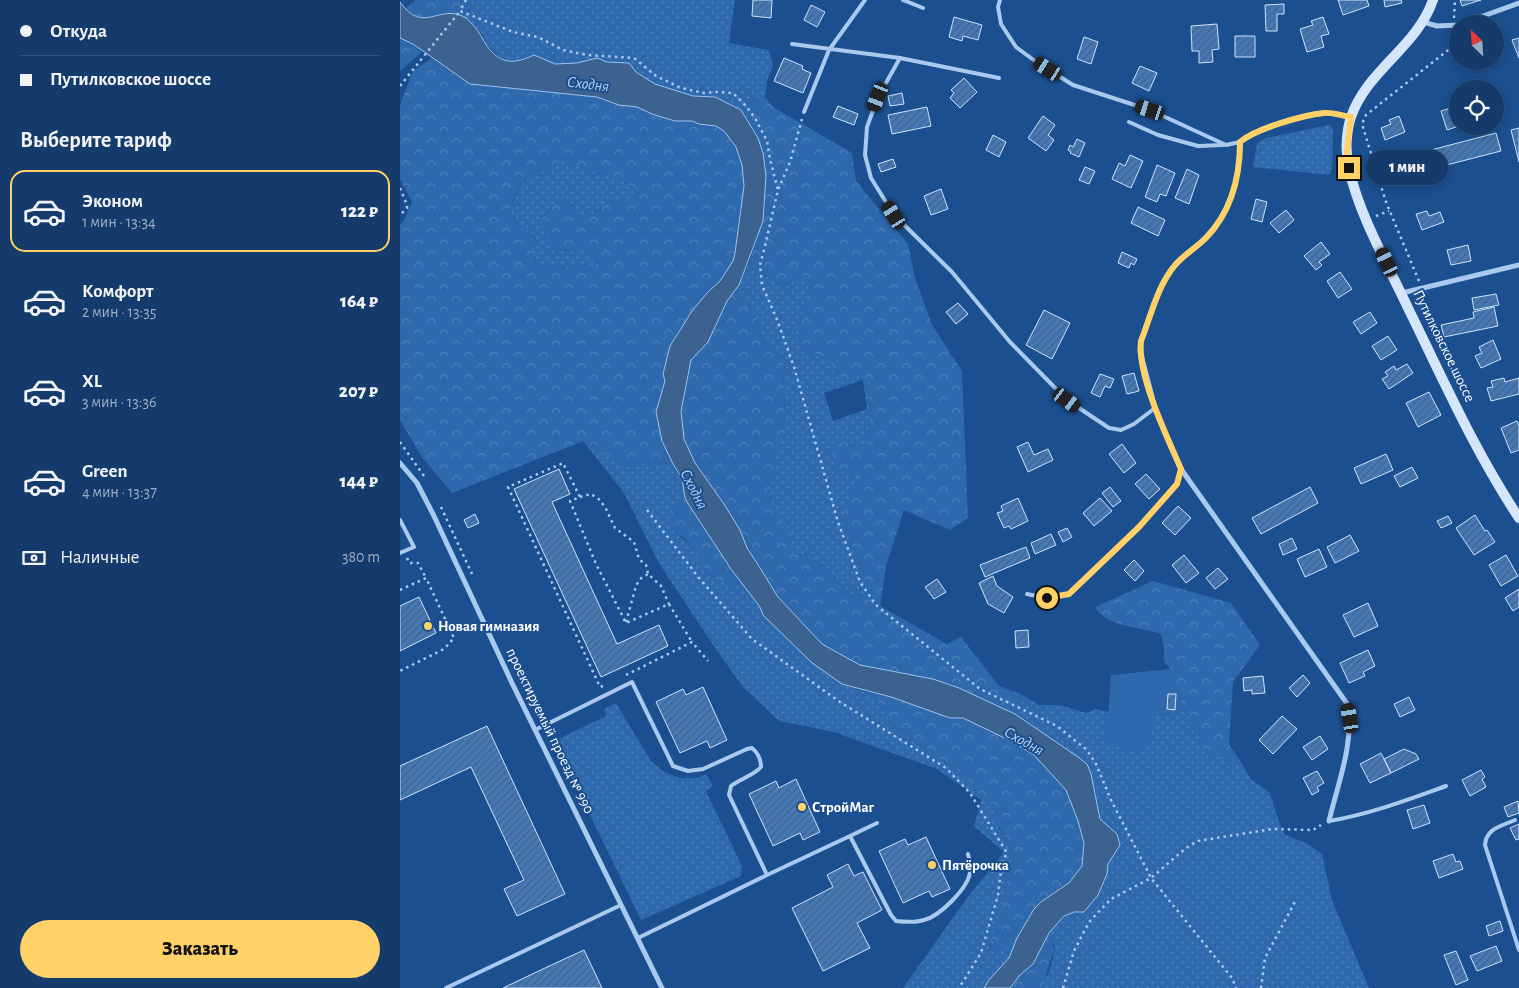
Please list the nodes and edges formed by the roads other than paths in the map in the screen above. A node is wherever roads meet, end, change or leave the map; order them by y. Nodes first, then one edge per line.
1 (865, 0) edge
2 (903, 0) edge
3 (1000, 0) edge
4 (1432, 0) edge
5 (1519, 3) edge
6 (923, 8) dead end
7 (1486, 15) edge
8 (1423, 22) junction
9 (1449, 25) edge
10 (792, 44) dead end
11 (829, 50) junction
12 (900, 58) junction
13 (998, 78) dead end
14 (804, 112) road end
15 (1351, 117) junction
16 (1129, 122) dead end
17 (1240, 142) junction
18 (1226, 145) junction
19 (1519, 265) edge
20 (1402, 293) junction
21 (1155, 408) junction
22 (400, 463) edge
23 (1181, 469) junction
24 (1519, 518) edge
25 (400, 520) edge
26 (402, 552) edge
27 (1027, 594) dead end
28 (535, 730) junction
29 (1446, 786) dead end
30 (1515, 820) dead end
31 (1329, 821) joint
32 (877, 823) dead end
33 (850, 836) junction
34 (968, 854) dead end
35 (767, 875) junction
36 (621, 905) junction
37 (638, 938) junction
38 (1519, 950) edge
39 (446, 988) edge
40 (662, 988) edge

1 - 11 lane
2 - 6 lane
3 - 18 lane
4 - 8 main road, Путилковское шоссе
5 - 7 street
8 - 9 street
8 - 15 main road, Путилковское шоссе
10 - 11 lane
11 - 12 lane
11 - 14 lane
12 - 13 lane
12 - 21 lane
15 - 17 street
15 - 20 main road, Путилковское шоссе
16 - 18 lane
17 - 18 lane
17 - 21 street
19 - 20 street
20 - 24 main road, Путилковское шоссе
21 - 23 street
22 - 28 street, проектируемый проезд № 990
23 - 27 lane
23 - 31 street
25 - 26 lane
28 - 35 lane
28 - 36 street, проектируемый проезд № 990
29 - 31 lane
30 - 38 lane
32 - 33 lane
33 - 34 lane
33 - 35 lane
35 - 37 lane
36 - 37 street, проектируемый проезд № 990
36 - 39 lane
37 - 40 street, проектируемый проезд № 990

